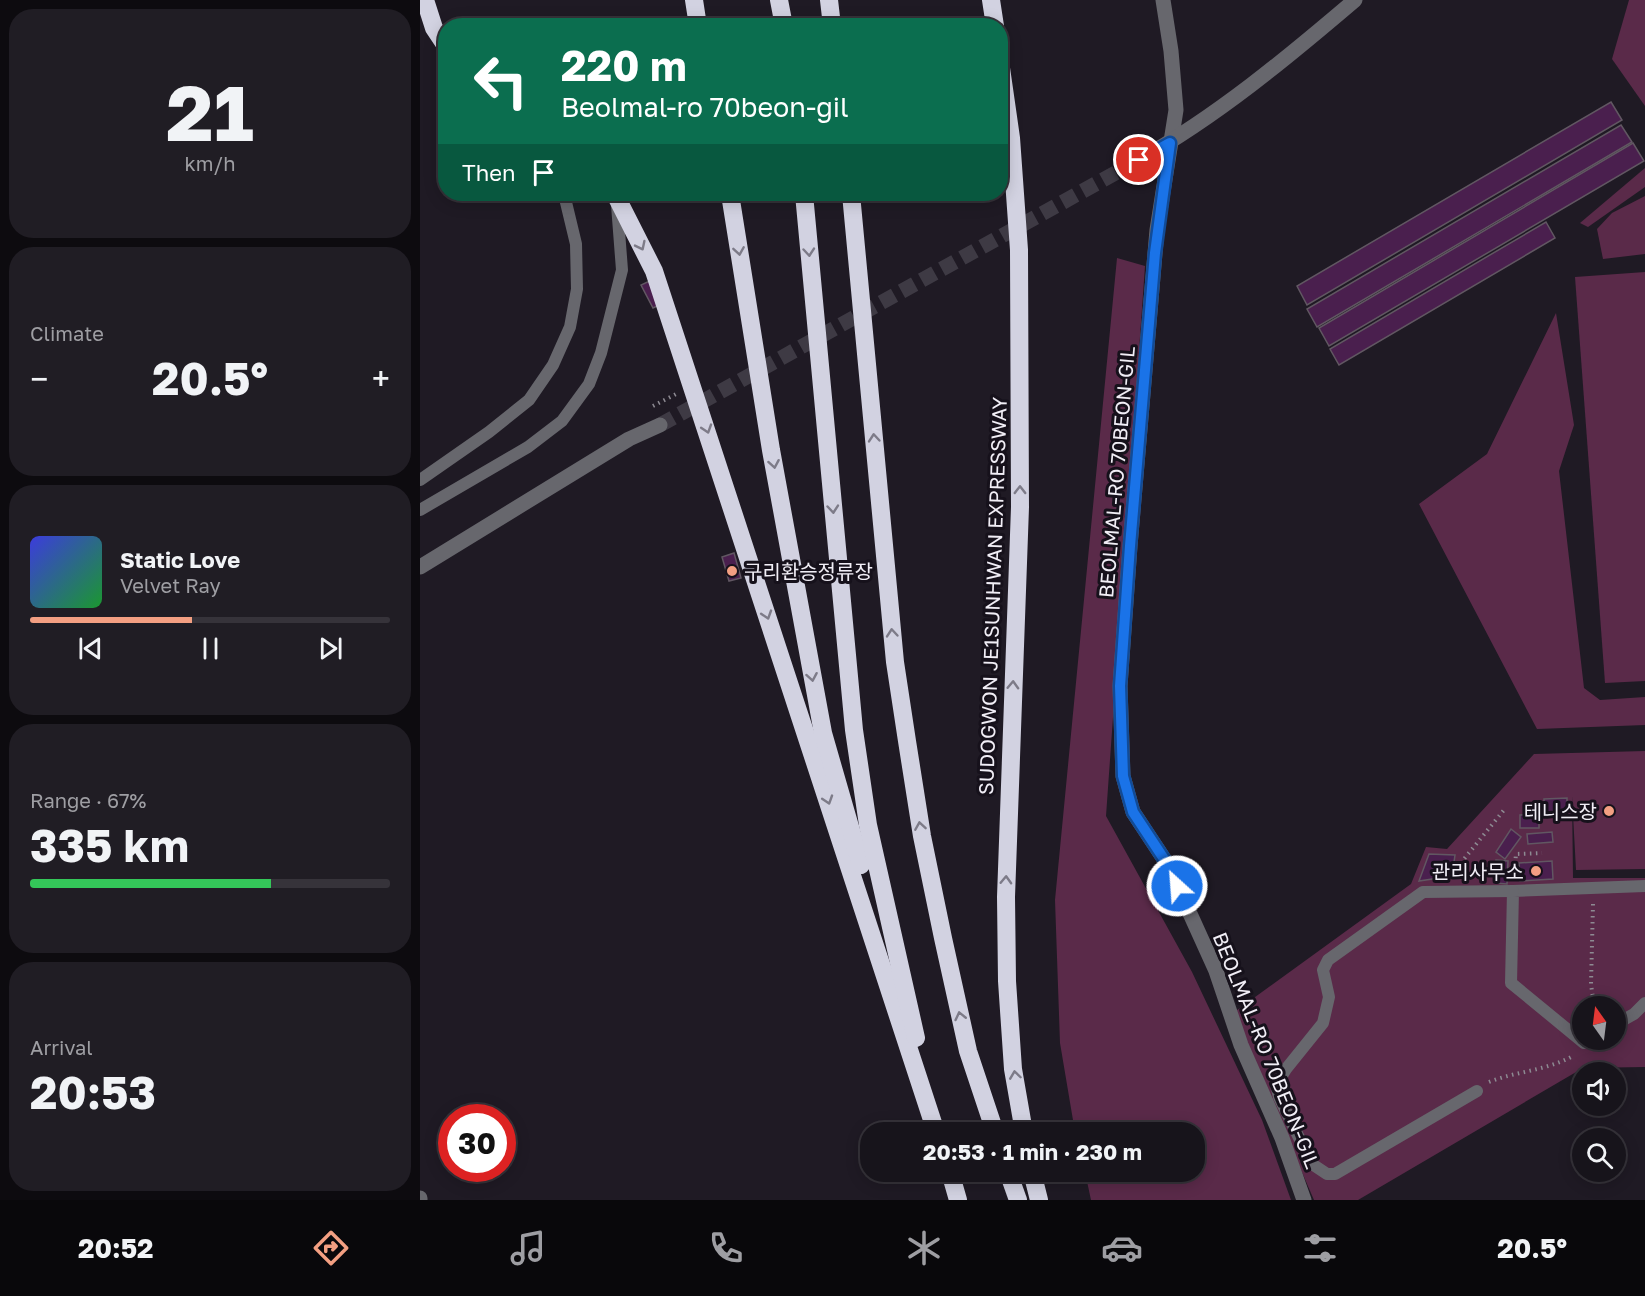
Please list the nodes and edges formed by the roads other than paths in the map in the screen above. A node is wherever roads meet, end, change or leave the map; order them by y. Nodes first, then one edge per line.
1 (425, 0) edge
2 (694, 0) edge
3 (779, 0) edge
4 (829, 0) edge
5 (991, 0) edge
6 (1163, 0) edge
7 (1355, 0) edge
8 (697, 18) edge
9 (782, 18) edge
10 (831, 18) edge
11 (994, 18) edge
12 (438, 34) edge
13 (1008, 117) edge
14 (1170, 143) junction
15 (1139, 160) tunnel mouth
16 (566, 201) edge
17 (617, 201) edge
18 (619, 201) edge
19 (731, 201) edge
20 (805, 201) edge
21 (852, 201) edge
22 (660, 425) tunnel mouth
23 (420, 480) edge
24 (420, 510) edge
25 (420, 567) edge
26 (1645, 886) edge
27 (1513, 891) junction
28 (1645, 1004) edge
29 (1626, 1018) edge
30 (1572, 1029) edge
31 (1477, 1091) road end
32 (935, 1122) edge
33 (935, 1122) edge
34 (936, 1122) edge
35 (992, 1122) edge
36 (1022, 1122) edge
37 (1012, 1182) edge
38 (1034, 1182) edge
39 (1018, 1200) edge
40 (1039, 1200) edge
41 (1304, 1200) edge

1 - 12 highway
2 - 8 highway
3 - 9 highway
4 - 10 highway
5 - 11 highway
6 - 14 street, BEOLMAL-RO 70BEON-GIL
7 - 14 street
36 -> 13 highway, SUDOGWON JE1SUNHWAN EXPRESSWAY
14 - 15 street
14 - 41 street, BEOLMAL-RO 70BEON-GIL
16 - 23 lane
17 - 24 lane
18 -> 33 highway
19 -> 32 highway
20 -> 34 highway
35 -> 21 highway
22 - 25 street
26 - 27 lane
27 - 30 lane
27 - 31 lane
28 - 29 lane
37 - 39 highway
38 - 40 highway

